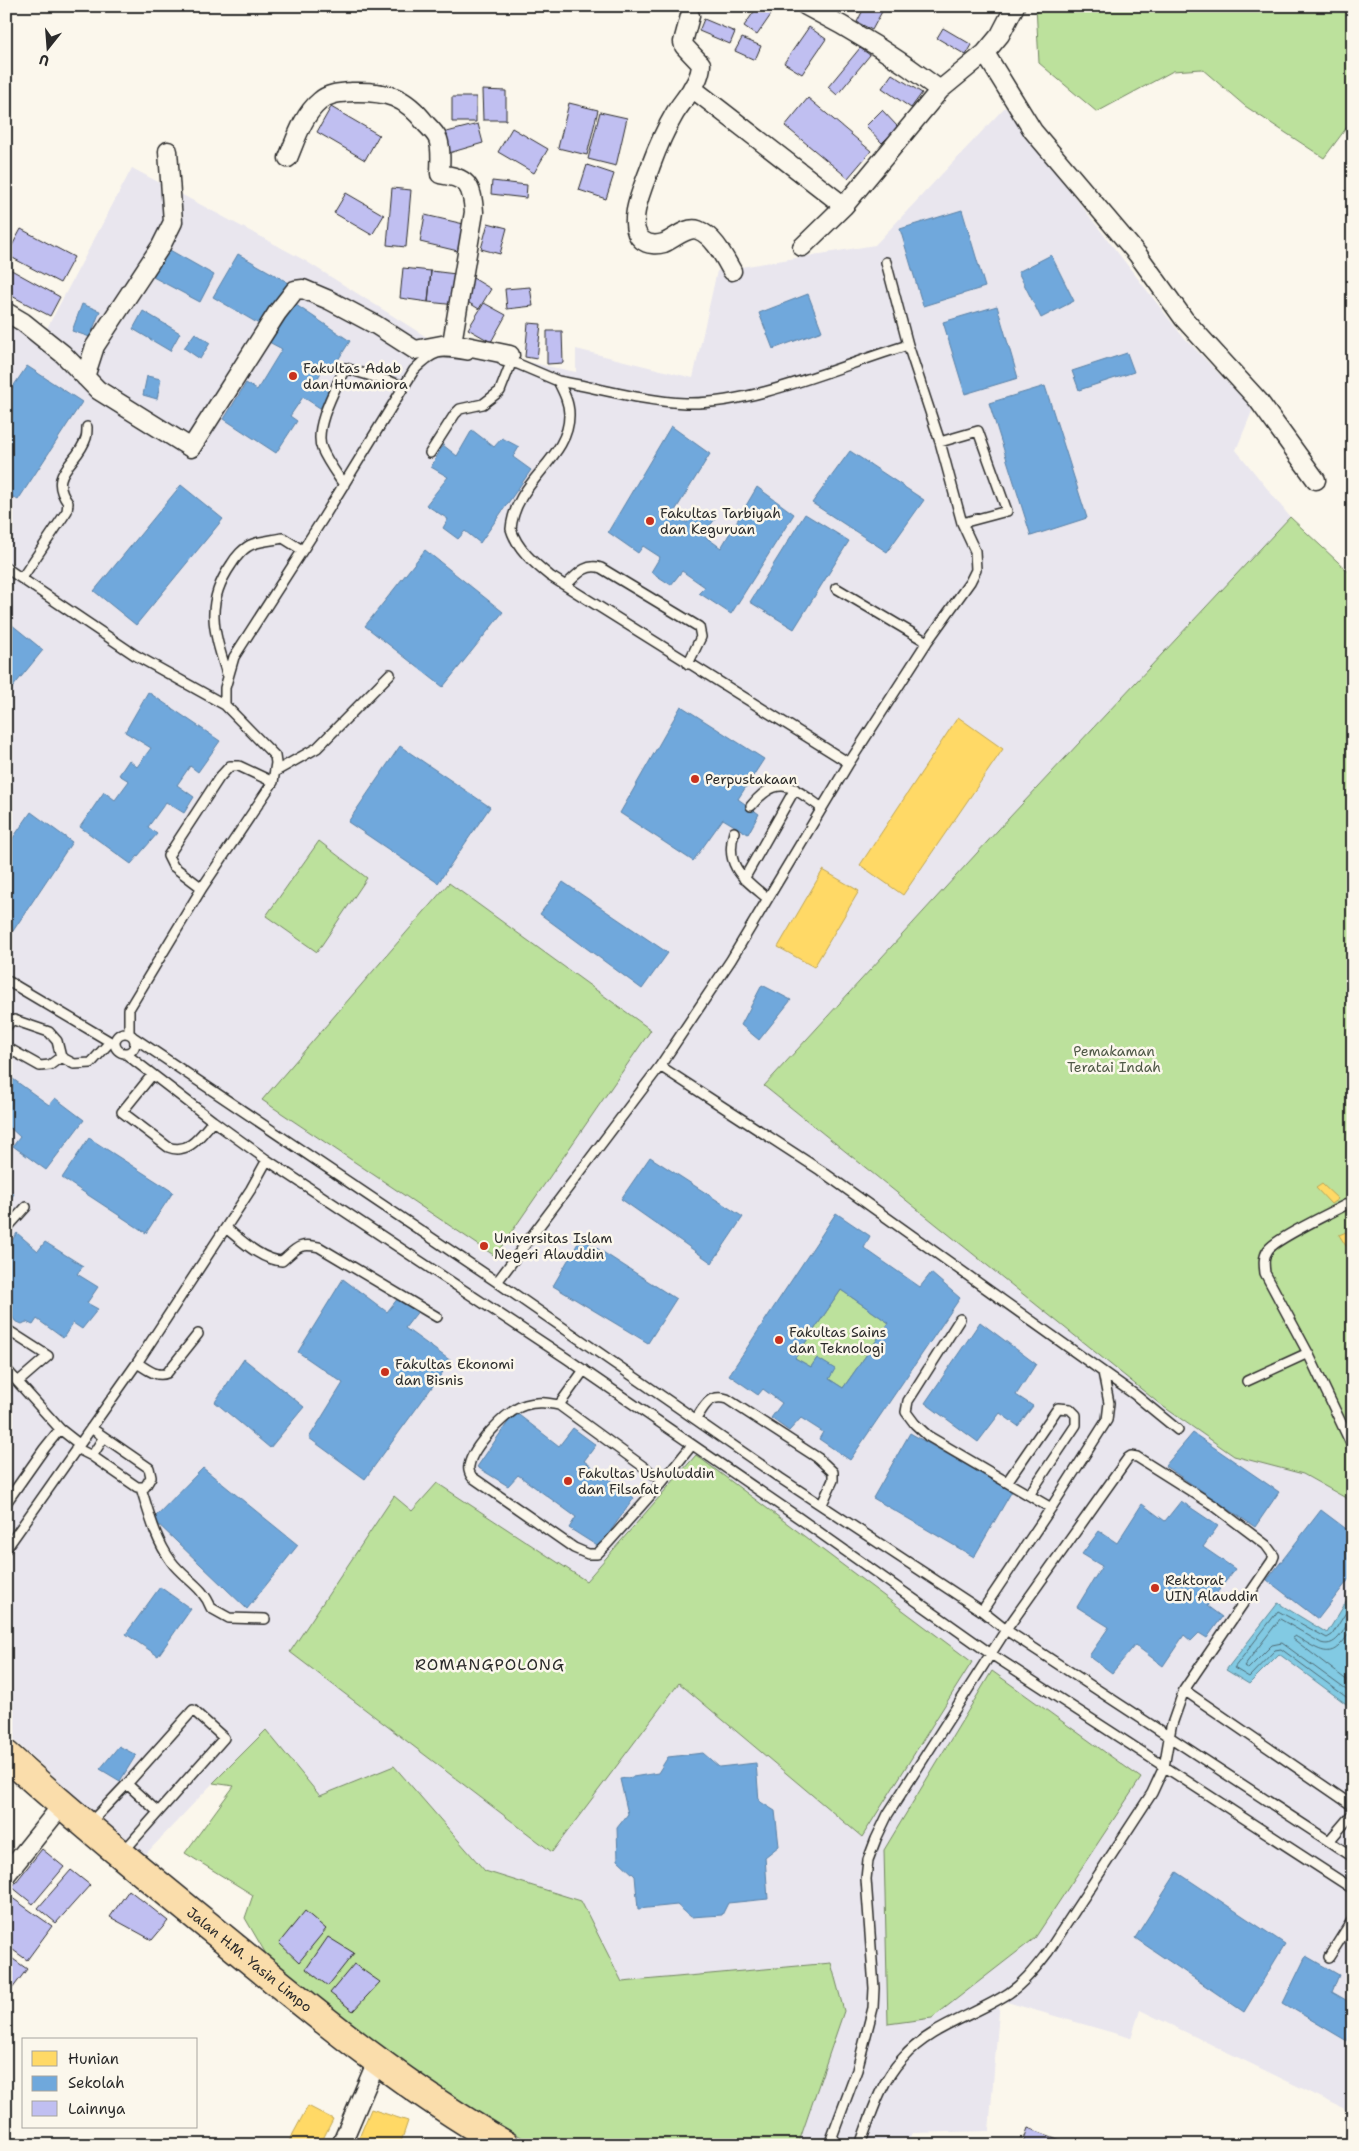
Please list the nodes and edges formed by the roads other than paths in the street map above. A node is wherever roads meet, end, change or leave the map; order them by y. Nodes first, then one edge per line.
1 (806, 6) edge
2 (1016, 6) edge
3 (690, 16) dead end
4 (985, 53) junction
5 (692, 88) junction
6 (940, 90) junction
7 (168, 151) dead end
8 (288, 158) dead end
9 (844, 206) junction
10 (802, 247) dead end
11 (886, 262) dead end
12 (732, 271) dead end
13 (6, 312) edge
14 (452, 343) junction
15 (908, 344) junction
16 (511, 359) junction
17 (85, 376) junction
18 (558, 381) junction
19 (404, 386) junction
20 (88, 426) dead end
21 (940, 442) junction
22 (430, 454) dead end
23 (1316, 480) dead end
24 (344, 485) junction
25 (962, 523) junction
26 (302, 550) junction
27 (6, 568) edge
28 (22, 578) junction
29 (566, 585) junction
30 (836, 588) dead end
31 (927, 642) junction
32 (688, 664) junction
33 (227, 674) junction
34 (390, 674) dead end
35 (225, 705) junction
36 (849, 762) junction
37 (276, 771) junction
38 (273, 782) junction
39 (795, 789) junction
40 (751, 806) dead end
41 (822, 808) junction
42 (734, 832) dead end
43 (744, 879) junction
44 (202, 888) junction
45 (767, 898) junction
46 (6, 980) edge
47 (6, 1028) edge
48 (131, 1035) junction
49 (112, 1043) junction
50 (6, 1047) edge
51 (126, 1054) junction
52 (60, 1057) junction
53 (660, 1066) junction
54 (152, 1075) junction
55 (212, 1121) junction
56 (267, 1160) junction
57 (1353, 1201) edge
58 (26, 1207) dead end
59 (226, 1228) junction
60 (6, 1229) edge
61 (497, 1282) junction
62 (438, 1317) dead end
63 (960, 1319) dead end
64 (6, 1330) edge
65 (198, 1334) dead end
66 (1308, 1353) junction
67 (137, 1363) junction
68 (6, 1370) edge
69 (584, 1370) junction
70 (1103, 1372) junction
71 (1247, 1381) dead end
72 (18, 1382) junction
73 (560, 1406) junction
74 (696, 1419) junction
75 (91, 1428) junction
76 (60, 1429) junction
77 (1178, 1430) dead end
78 (104, 1437) junction
79 (692, 1445) junction
80 (78, 1446) junction
81 (1353, 1448) edge
82 (92, 1456) junction
83 (663, 1481) junction
84 (1006, 1482) junction
85 (141, 1488) junction
86 (1029, 1495) junction
87 (6, 1503) edge
88 (822, 1504) junction
89 (1051, 1508) junction
90 (6, 1549) edge
91 (982, 1611) junction
92 (265, 1619) dead end
93 (1006, 1630) junction
94 (991, 1654) junction
95 (1184, 1690) junction
96 (1169, 1739) junction
97 (6, 1754) edge
98 (1164, 1767) junction
99 (127, 1784) junction
100 (62, 1805) junction
101 (1353, 1806) edge
102 (158, 1812) junction
103 (1353, 1813) edge
104 (87, 1826) junction
105 (1329, 1841) junction
106 (121, 1854) junction
107 (1353, 1857) edge
108 (6, 1875) edge
109 (1353, 1890) edge
110 (1353, 1919) edge
111 (1329, 1957) dead end
112 (376, 2061) junction
113 (341, 2145) edge
114 (505, 2145) edge
115 (829, 2145) edge
116 (860, 2145) edge

1 - 6 street
2 - 4 street
3 - 5 street
4 - 6 street
4 - 23 street
5 - 9 street
5 - 12 street
6 - 9 street
7 - 17 street
8 - 14 street
9 - 10 street
11 - 15 lane
13 - 17 street
14 - 16 street
14 - 17 street
15 - 18 lane
15 - 21 lane
16 - 18 lane
16 - 19 lane
16 - 22 lane
18 - 29 lane
19 - 24 lane
19 - 24 lane
20 - 28 lane
21 - 25 lane
21 - 25 lane
24 - 26 lane
25 - 31 lane
26 - 33 lane
26 - 33 lane
27 - 28 lane
28 - 35 lane
29 - 32 lane
29 - 32 lane
30 - 31 lane
31 - 36 lane
32 - 36 lane
33 - 35 lane
34 - 37 lane
35 - 37 lane
36 - 41 lane
37 - 38 lane
38 - 44 lane
38 - 44 lane
39 - 40 lane
39 - 41 lane
39 - 43 lane
41 - 45 lane
42 - 43 lane
43 - 45 lane
44 - 48 lane
45 - 53 lane
46 - 49 lane
47 - 52 lane
48 - 49 lane
48 - 51 lane
48 - 61 lane
49 - 51 lane
49 - 52 lane
50 - 52 lane
51 - 54 lane
53 - 61 lane
53 - 70 lane
54 - 55 lane
54 - 55 lane
55 - 56 lane
56 - 59 lane
56 - 69 lane
57 - 66 lane
58 - 60 lane
59 - 62 lane
59 - 67 lane
61 - 74 lane
63 - 84 lane
64 - 72 lane
65 - 67 lane
66 - 71 lane
66 - 81 lane
67 - 75 lane
68 - 72 lane
69 - 73 lane
69 - 79 lane
70 - 77 lane
70 - 89 lane
72 - 76 lane
73 - 83 lane
73 - 83 lane
74 - 88 lane
74 - 88 lane
75 - 78 lane
75 - 80 lane
76 - 80 lane
76 - 87 lane
78 - 82 lane
78 - 85 lane
79 - 83 lane
79 - 94 lane
80 - 82 lane
80 - 90 lane
82 - 85 lane
84 - 86 lane
84 - 86 lane
85 - 92 lane
86 - 89 lane
88 - 91 lane
89 - 91 lane
91 - 93 lane
93 - 94 lane
93 - 95 lane
93 - 96 lane
94 - 98 lane
94 - 115 lane
95 - 96 lane
95 - 101 lane
96 - 98 lane
96 - 105 lane
97 - 100 main road, Jalan H.M. Yasin Limpo
98 - 109 lane
98 - 116 lane
99 - 102 lane
99 - 102 lane
99 - 104 lane
100 - 104 main road, Jalan H.M. Yasin Limpo
100 - 108 street
102 - 106 lane
103 - 105 lane
104 - 106 main road, Jalan H.M. Yasin Limpo
105 - 107 lane
106 - 112 main road, Jalan H.M. Yasin Limpo
110 - 111 lane
112 - 113 street
112 - 114 main road, Jalan H.M. Yasin Limpo

